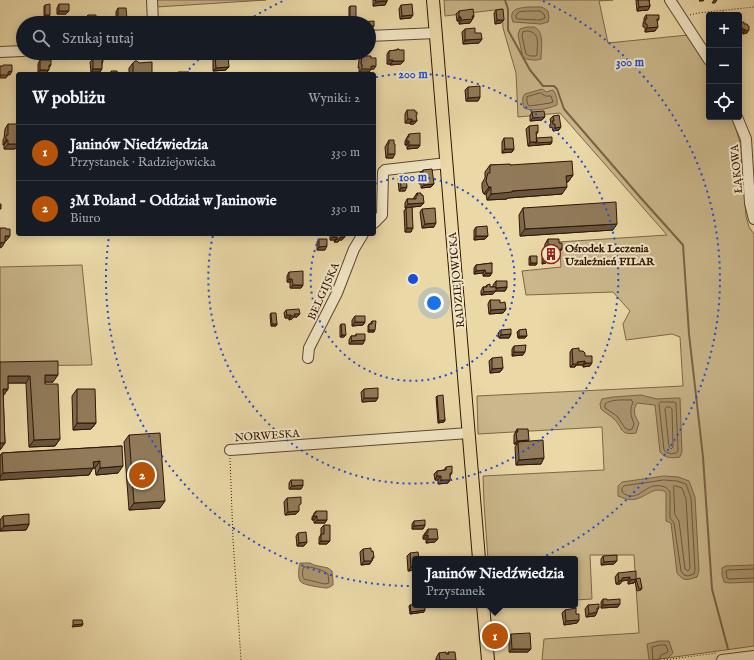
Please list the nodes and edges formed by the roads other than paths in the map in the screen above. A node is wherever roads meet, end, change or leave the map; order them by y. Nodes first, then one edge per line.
1 (152, 0) edge
2 (433, 0) edge
3 (670, 0) edge
4 (153, 16) edge
5 (436, 33) junction
6 (376, 36) edge
7 (16, 51) edge
8 (0, 52) edge
9 (706, 56) edge
10 (739, 120) edge
11 (750, 139) edge
12 (447, 163) junction
13 (754, 219) edge
14 (376, 221) edge
15 (362, 236) edge
16 (308, 358) dead end
17 (469, 433) junction
18 (230, 450) road end
19 (480, 556) edge
20 (483, 608) edge
21 (720, 656) edge
22 (754, 656) edge
23 (488, 660) edge

1 - 4 street
2 - 5 main road, RADZIEJOWICKA
3 - 9 street
5 - 6 street
5 - 12 main road, RADZIEJOWICKA
7 - 8 street
10 - 11 street, ŁĄKOWA
11 - 13 street, ŁĄKOWA
12 - 14 street
12 - 17 main road, RADZIEJOWICKA
15 - 16 street, BELGIJSKA
17 - 18 street, NORWESKA
17 - 19 main road, RADZIEJOWICKA
20 - 23 main road
21 - 22 street

